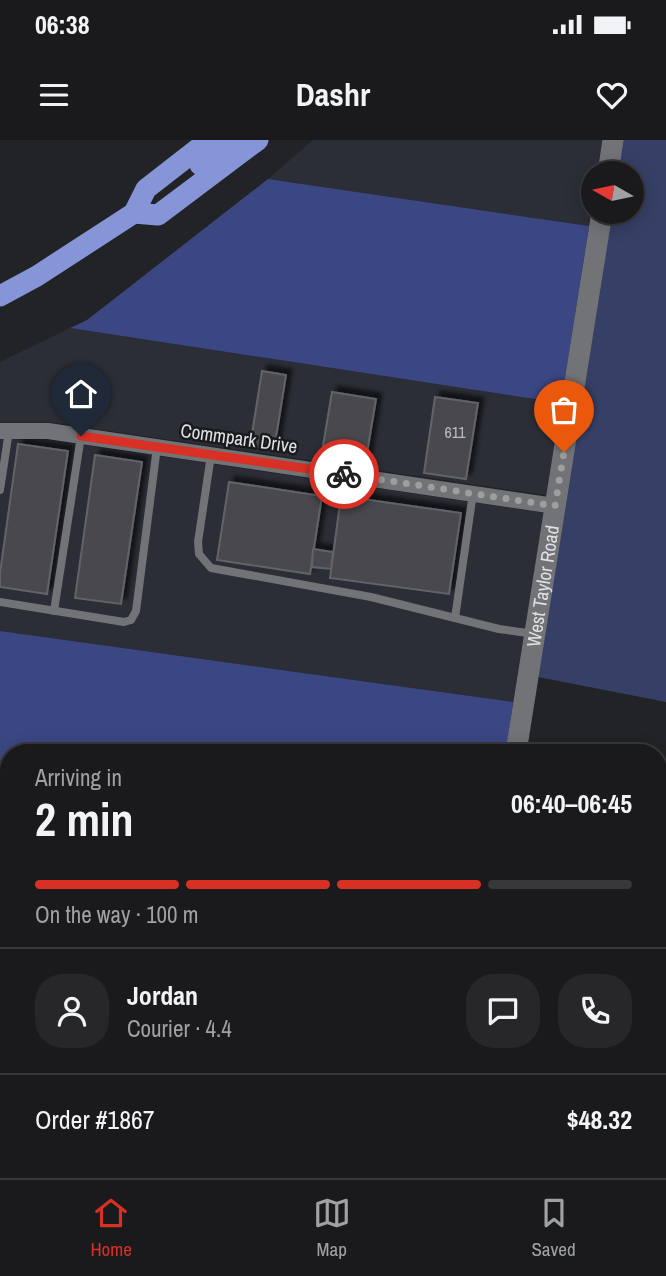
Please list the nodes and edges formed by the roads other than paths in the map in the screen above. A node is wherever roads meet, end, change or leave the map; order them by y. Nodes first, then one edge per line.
1 (209, 140) edge
2 (230, 140) edge
3 (258, 140) edge
4 (613, 140) edge
5 (610, 161) edge
6 (196, 187) junction
7 (134, 213) junction
8 (600, 224) edge
9 (0, 296) edge
10 (4, 431) edge
11 (81, 436) junction
12 (157, 447) junction
13 (211, 455) junction
14 (0, 490) edge
15 (473, 494) junction
16 (555, 506) junction
17 (0, 602) edge
18 (54, 611) junction
19 (455, 618) junction
20 (534, 634) junction
21 (517, 744) edge

1 - 7 highway
2 - 6 highway
3 - 6 highway
4 - 5 street
6 - 7 highway
7 - 9 highway
8 - 16 street, West Taylor Road
10 - 11 street, Commpark Drive
10 - 14 lane
11 - 12 street, Commpark Drive
11 - 18 lane
12 - 13 street, Commpark Drive
12 - 18 lane
13 - 15 street, Commpark Drive
13 - 19 lane
15 - 16 street, Commpark Drive
15 - 19 lane
16 - 20 street, West Taylor Road
17 - 18 lane
19 - 20 lane
20 - 21 street, West Taylor Road

